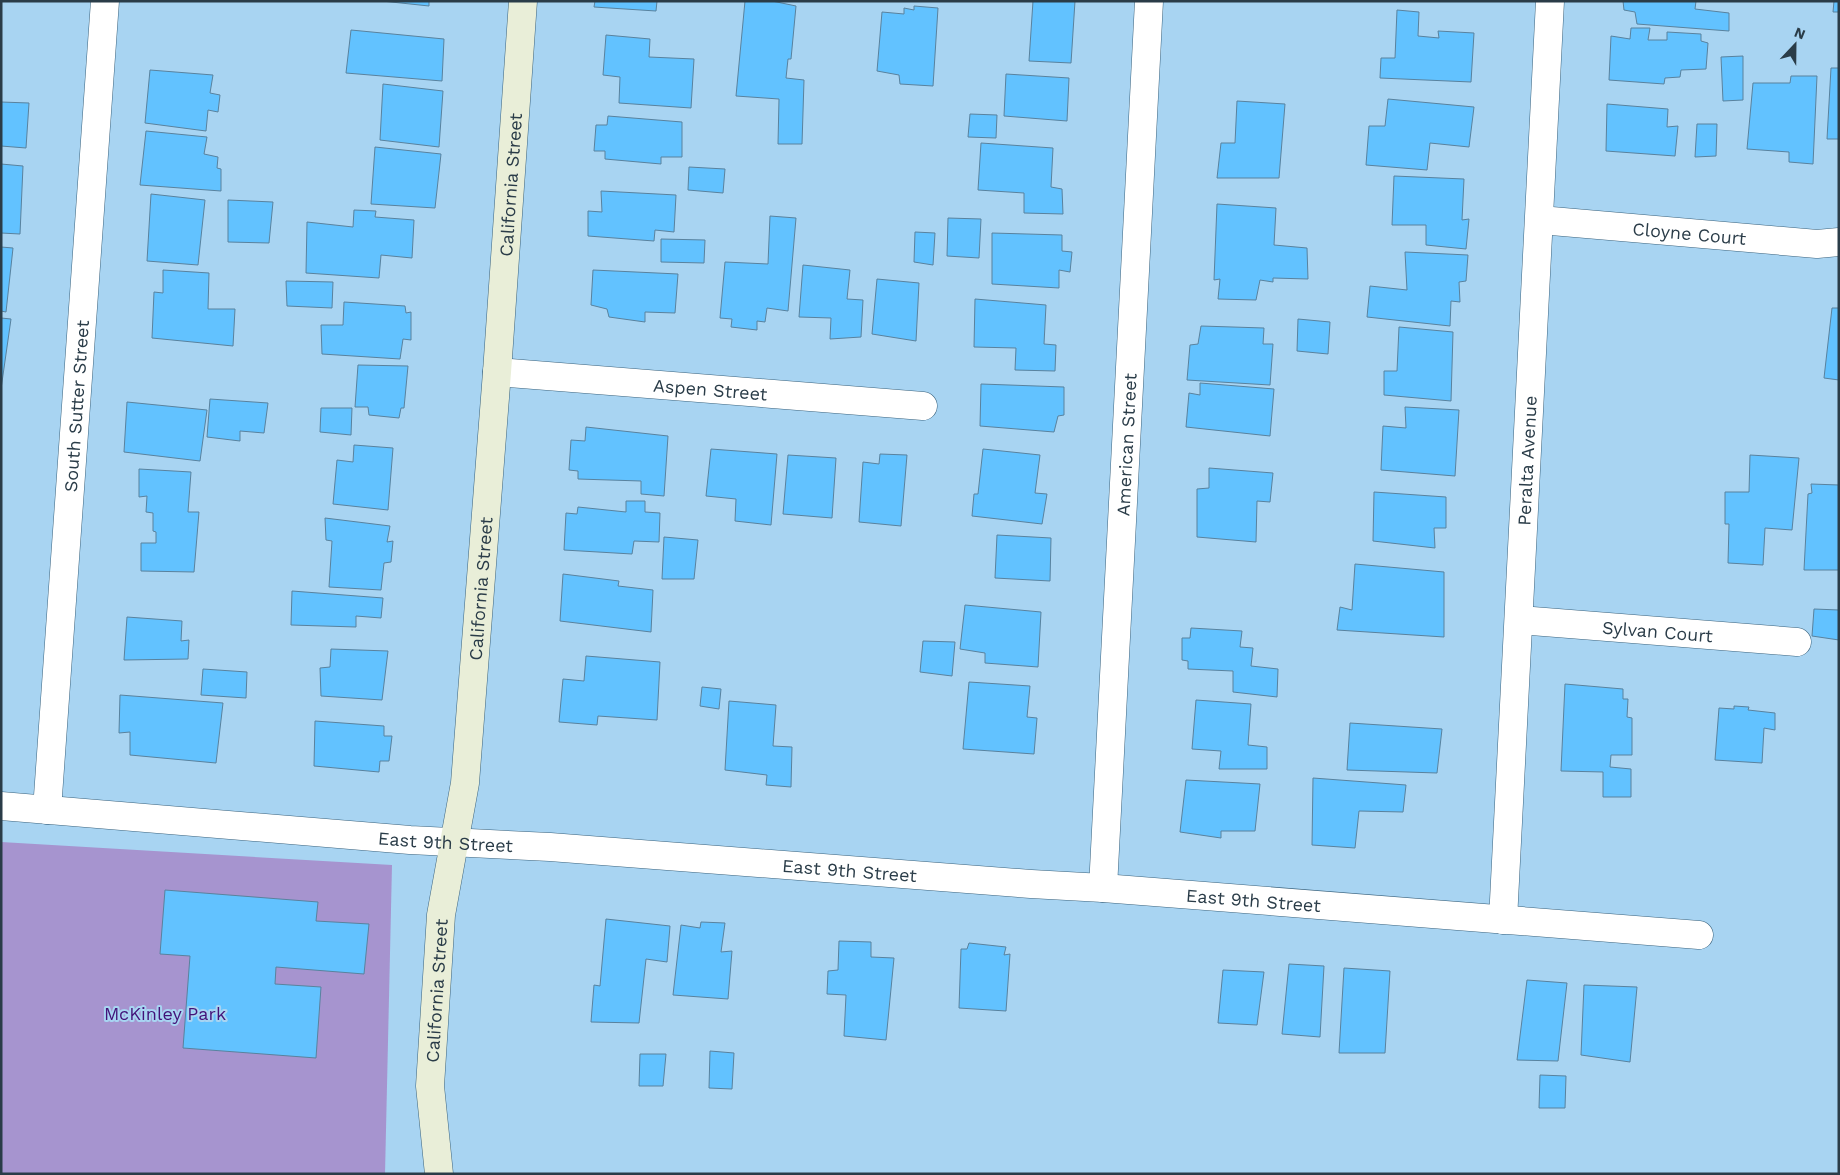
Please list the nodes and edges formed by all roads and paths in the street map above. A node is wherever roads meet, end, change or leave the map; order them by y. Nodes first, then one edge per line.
1 (105, 1) edge
2 (523, 1) edge
3 (1150, 1) edge
4 (1550, 1) edge
5 (1540, 220) junction
6 (1839, 242) edge
7 (497, 372) junction
8 (923, 406) dead end
9 (1519, 620) junction
10 (1797, 642) dead end
11 (1, 806) edge
12 (48, 810) junction
13 (455, 842) junction
14 (1104, 888) junction
15 (1503, 920) junction
16 (1699, 935) dead end
17 (440, 1174) edge

1 - 12 street, South Sutter Street
2 - 7 street, California Street
3 - 14 street, American Street
4 - 5 street, Peralta Avenue
5 - 6 street, Cloyne Court
5 - 9 street, Peralta Avenue
7 - 8 street, Aspen Street
7 - 13 street, California Street
9 - 10 street, Sylvan Court
9 - 15 street, Peralta Avenue
11 - 12 street, East 9th Street
12 - 13 street, East 9th Street
13 - 14 street, East 9th Street
13 - 17 street, California Street
14 - 15 street, East 9th Street
15 - 16 street, East 9th Street

